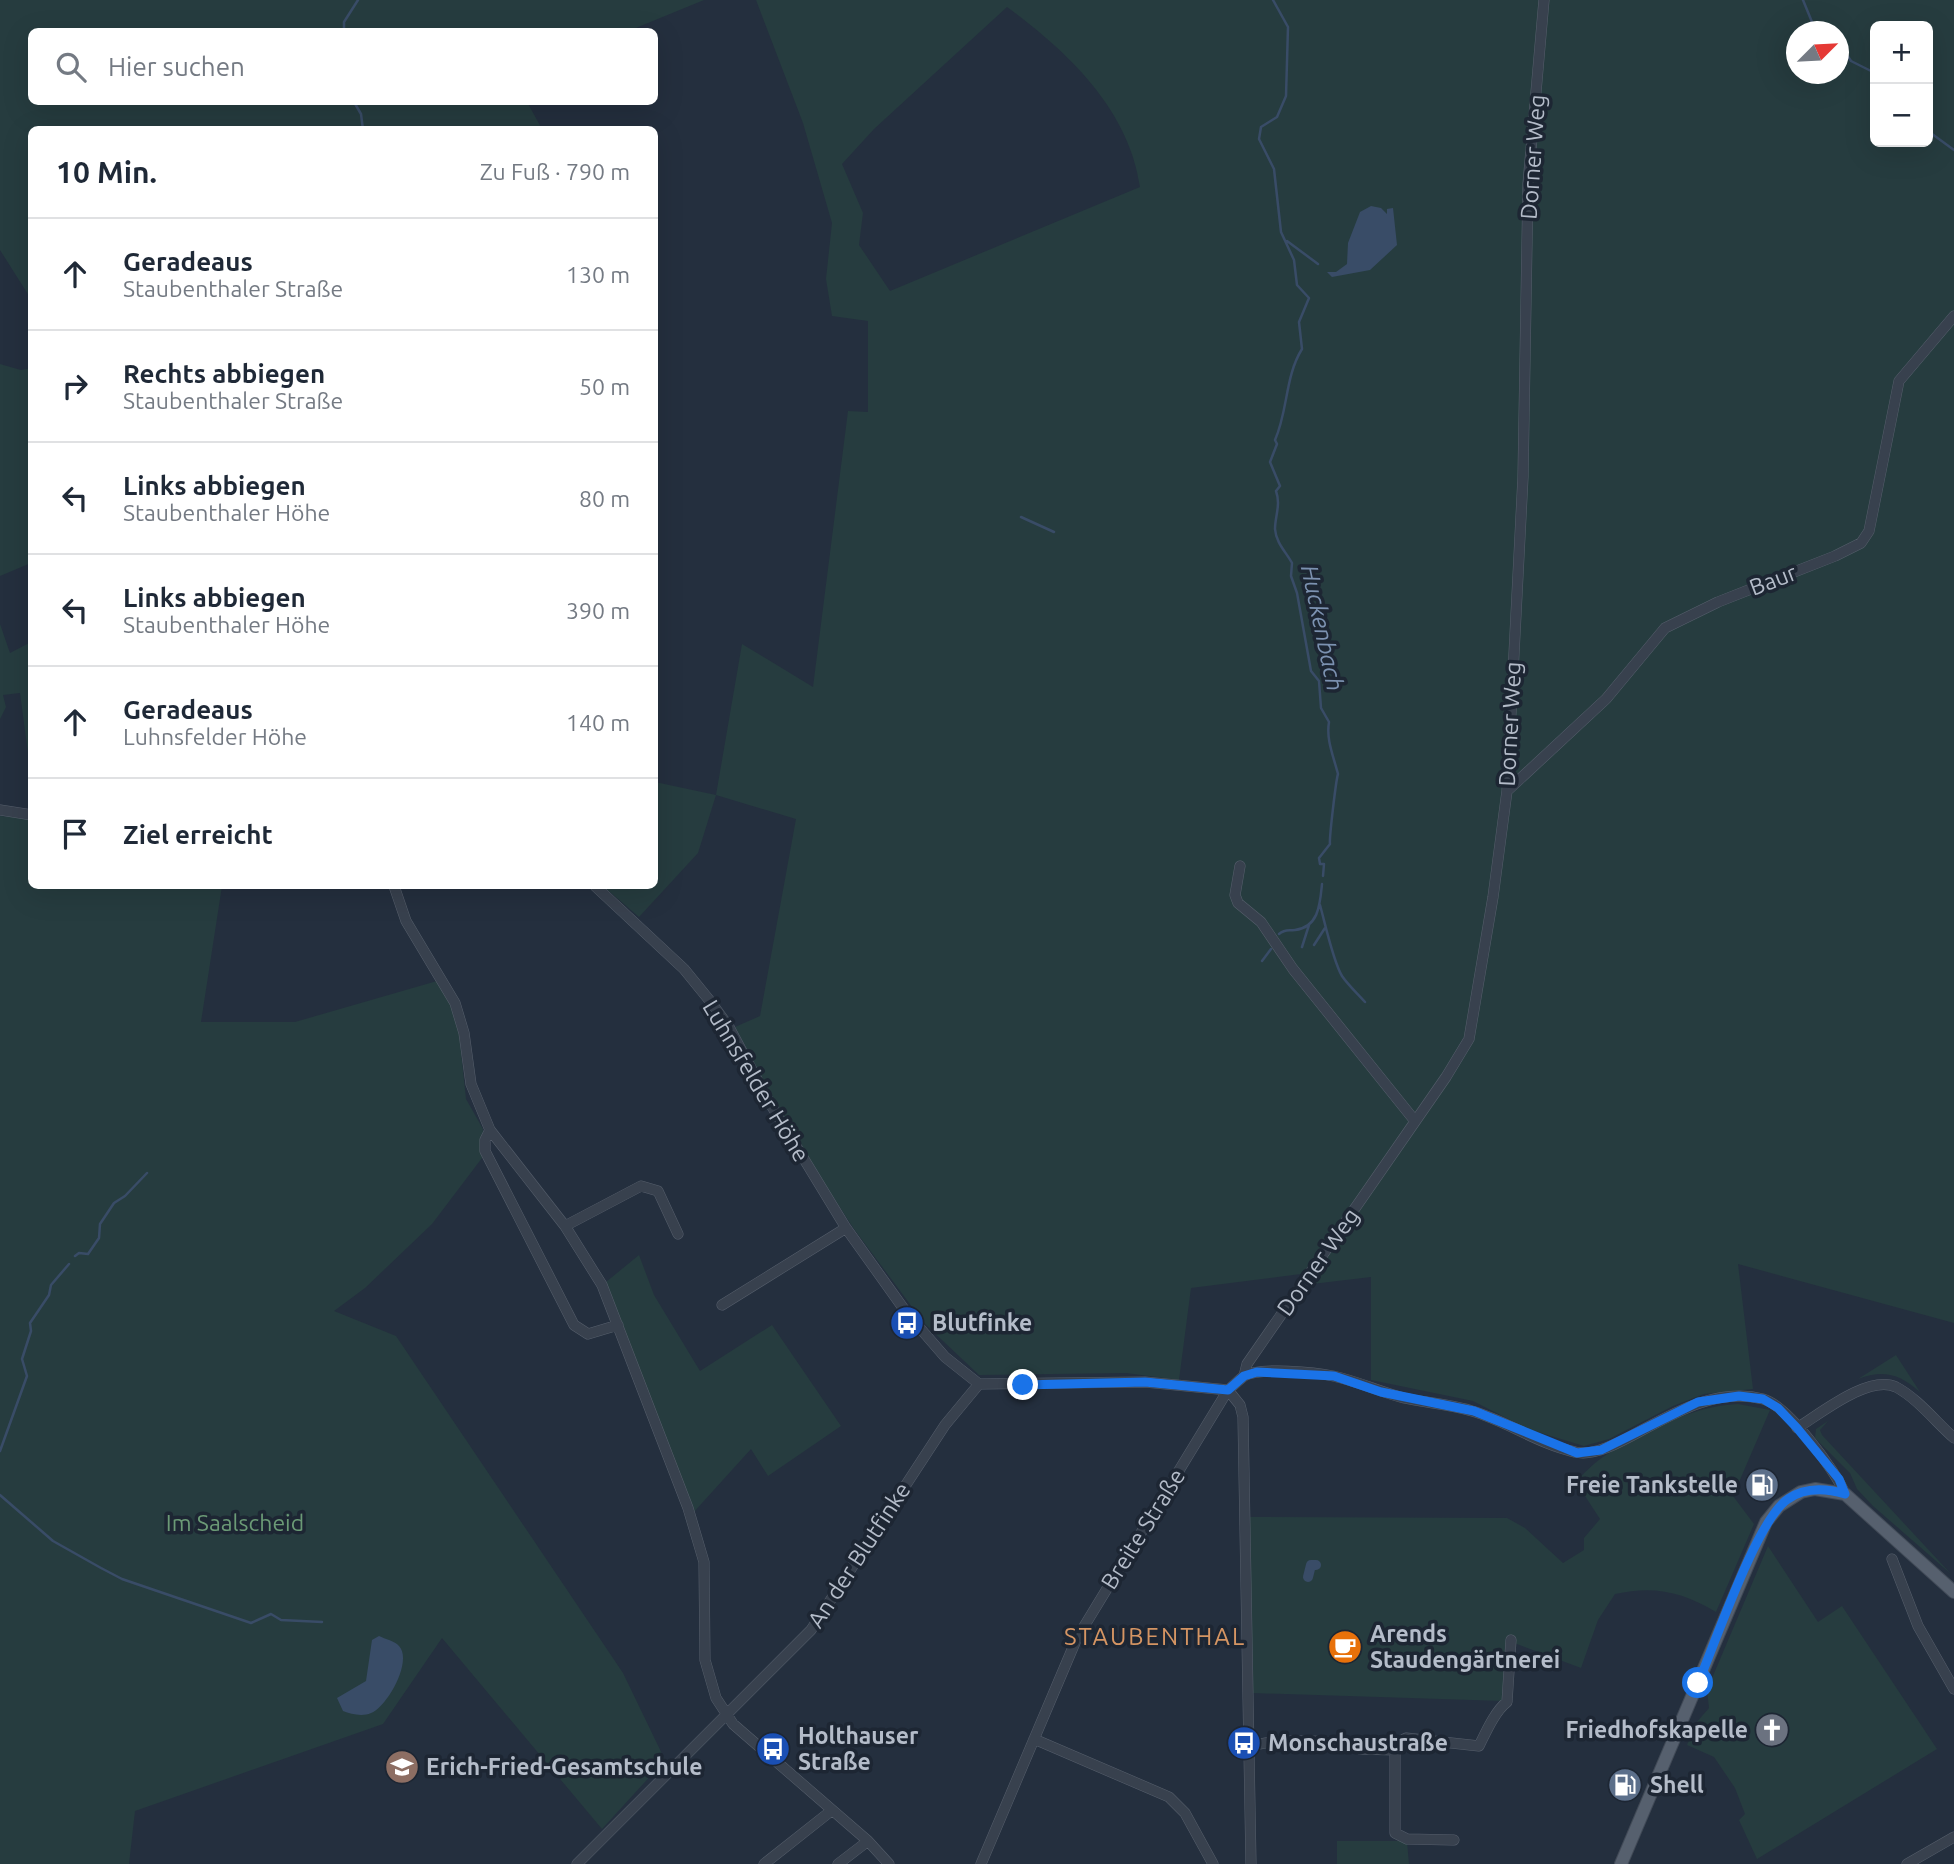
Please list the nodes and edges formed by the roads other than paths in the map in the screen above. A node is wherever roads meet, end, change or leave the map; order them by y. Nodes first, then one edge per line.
1 (1544, 0) edge
2 (1954, 317) edge
3 (1507, 791) junction
4 (0, 810) edge
5 (28, 814) edge
6 (1240, 866) dead end
7 (395, 889) edge
8 (598, 889) edge
9 (1415, 1121) junction
10 (490, 1130) junction
11 (565, 1226) junction
12 (846, 1228) junction
13 (678, 1234) dead end
14 (722, 1305) dead end
15 (618, 1325) junction
16 (1244, 1376) junction
17 (979, 1384) junction
18 (1228, 1390) junction
19 (1797, 1428) junction
20 (1954, 1438) edge
21 (1845, 1494) junction
22 (1892, 1559) dead end
23 (1954, 1592) edge
24 (1511, 1640) dead end
25 (1954, 1689) edge
26 (726, 1717) junction
27 (1034, 1739) junction
28 (1249, 1746) junction
29 (1395, 1750) junction
30 (831, 1811) junction
31 (1954, 1838) edge
32 (868, 1840) junction
33 (1454, 1840) dead end
34 (577, 1864) edge
35 (764, 1864) edge
36 (838, 1864) edge
37 (889, 1864) edge
38 (981, 1864) edge
39 (1213, 1864) edge
40 (1251, 1864) edge
41 (1621, 1864) edge
42 (1907, 1864) edge

1 - 3 street, Dorner Weg
2 - 3 street, Baur
3 - 9 street, Dorner Weg
4 - 5 street
6 - 9 street
7 - 10 street
8 - 12 street, Luhnsfelder Höhe
9 - 16 street, Dorner Weg
10 - 11 street
10 - 15 street
11 - 13 street
11 - 15 street
12 - 14 street
12 - 17 street, Luhnsfelder Höhe
15 - 26 street
16 - 18 street, Breite Straße
16 - 19 street
17 - 18 street
17 - 26 street, An der Blutfinke
18 - 27 street, Breite Straße
18 - 28 street
19 - 20 street
19 - 21 street
21 - 23 main road
21 - 41 main road
22 - 25 street
24 - 29 street
26 - 30 street
26 - 34 street, An der Blutfinke
27 - 38 street, Breite Straße
27 - 39 street
28 - 29 street
28 - 40 street
29 - 33 street
30 - 32 street
30 - 35 street
31 - 42 street
32 - 36 street
32 - 37 street

